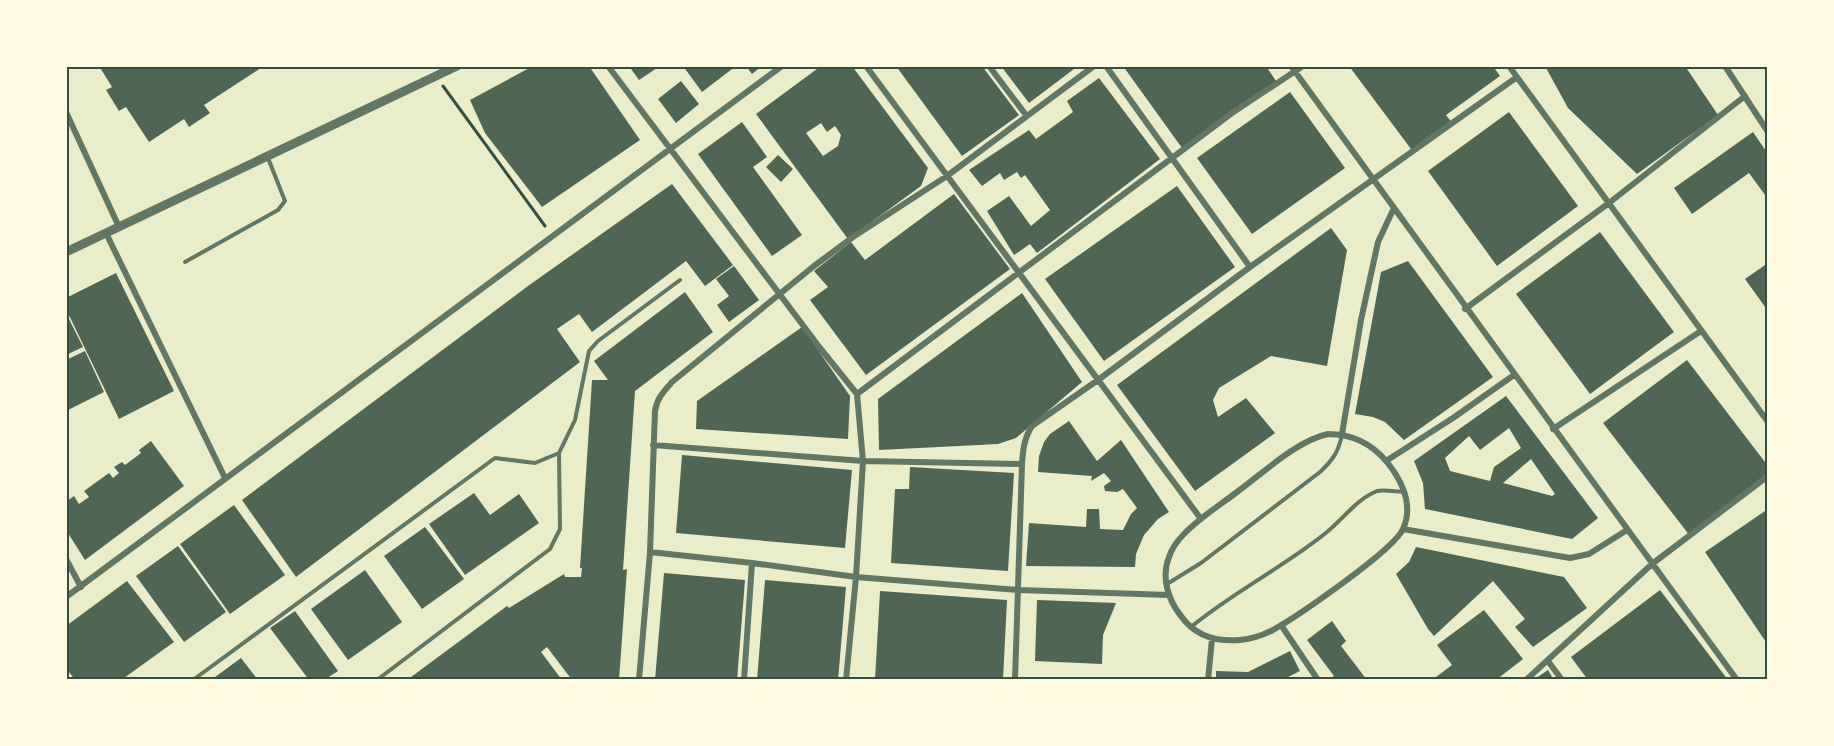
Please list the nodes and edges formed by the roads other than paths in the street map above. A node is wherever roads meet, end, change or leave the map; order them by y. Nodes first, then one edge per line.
1 (457, 66) edge
2 (608, 66) edge
3 (782, 66) edge
4 (866, 66) edge
5 (989, 66) edge
6 (1094, 66) edge
7 (1106, 66) edge
8 (1303, 66) edge
9 (1509, 66) edge
10 (1725, 66) edge
11 (1293, 69) edge
12 (1517, 77) junction
13 (1745, 96) junction
14 (66, 111) edge
15 (1026, 115) junction
16 (1768, 132) edge
17 (670, 149) junction
18 (268, 157) junction
19 (1172, 158) junction
20 (947, 176) junction
21 (1371, 180) junction
22 (1609, 203) junction
23 (1394, 210) junction
24 (119, 227) junction
25 (106, 233) junction
26 (66, 252) edge
27 (185, 262) dead end
28 (1250, 267) junction
29 (1019, 273) junction
30 (680, 280) dead end
31 (780, 294) junction
32 (1465, 309) junction
33 (1701, 331) junction
34 (1514, 375) junction
35 (1098, 380) junction
36 (857, 394) junction
37 (1768, 422) edge
38 (1553, 429) junction
39 (1342, 434) junction
40 (653, 445) junction
41 (559, 453) junction
42 (863, 461) junction
43 (1386, 461) junction
44 (1022, 464) junction
45 (1768, 476) edge
46 (225, 478) junction
47 (1405, 492) junction
48 (1201, 519) junction
49 (1403, 529) junction
50 (1627, 530) junction
51 (650, 552) junction
52 (66, 559) edge
53 (752, 563) junction
54 (1652, 564) junction
55 (856, 577) junction
56 (1167, 585) junction
57 (81, 587) junction
58 (1019, 590) junction
59 (1168, 595) junction
60 (66, 597) edge
61 (1281, 625) junction
62 (1190, 627) junction
63 (1212, 639) junction
64 (1548, 661) junction
65 (193, 680) edge
66 (377, 680) edge
67 (639, 680) edge
68 (744, 680) edge
69 (846, 680) edge
70 (1015, 680) edge
71 (1208, 680) edge
72 (1318, 680) edge
73 (1526, 680) edge
74 (1562, 680) edge
75 (1737, 680) edge

1 - 18 street
2 - 17 street
3 - 17 street
4 - 20 street
5 - 15 street
6 - 15 street
7 - 19 street
8 - 11 street
9 - 12 street
10 - 13 street
11 - 19 street
11 - 21 street
12 - 21 street
12 - 22 street
13 - 16 street
13 - 22 street
14 - 24 street
15 - 20 street
17 - 31 street
17 - 46 street
18 - 24 street
18 - 27 lane
19 - 28 street
19 - 29 street
20 - 29 street
20 - 31 street
21 - 23 street
21 - 28 street
22 - 32 street
22 - 33 street
23 - 32 street
23 - 39 street
24 - 25 street
25 - 26 street
25 - 46 street
28 - 35 street
29 - 35 street
29 - 36 street
30 - 41 lane
31 - 36 street
31 - 40 street
32 - 34 street
33 - 37 street
33 - 38 street
34 - 38 street
34 - 43 street
35 - 44 street
35 - 48 street
36 - 42 street
38 - 50 street
39 - 43 street
39 - 48 street
39 - 56 lane
40 - 42 street
40 - 51 street
41 - 65 lane
41 - 66 lane
42 - 44 street
42 - 55 street
43 - 47 street
44 - 58 street
45 - 54 street
46 - 57 street
47 - 49 street
47 - 62 lane
48 - 56 street
49 - 50 street
49 - 61 street
50 - 54 street
51 - 53 street
51 - 67 street
52 - 57 street
53 - 55 street
53 - 68 street
54 - 64 street
54 - 75 street
55 - 58 street
55 - 69 street
56 - 59 street
57 - 60 street
58 - 59 street
58 - 70 street
59 - 62 street
61 - 63 street
61 - 72 street
62 - 63 street
63 - 71 street
64 - 73 street
64 - 74 street

